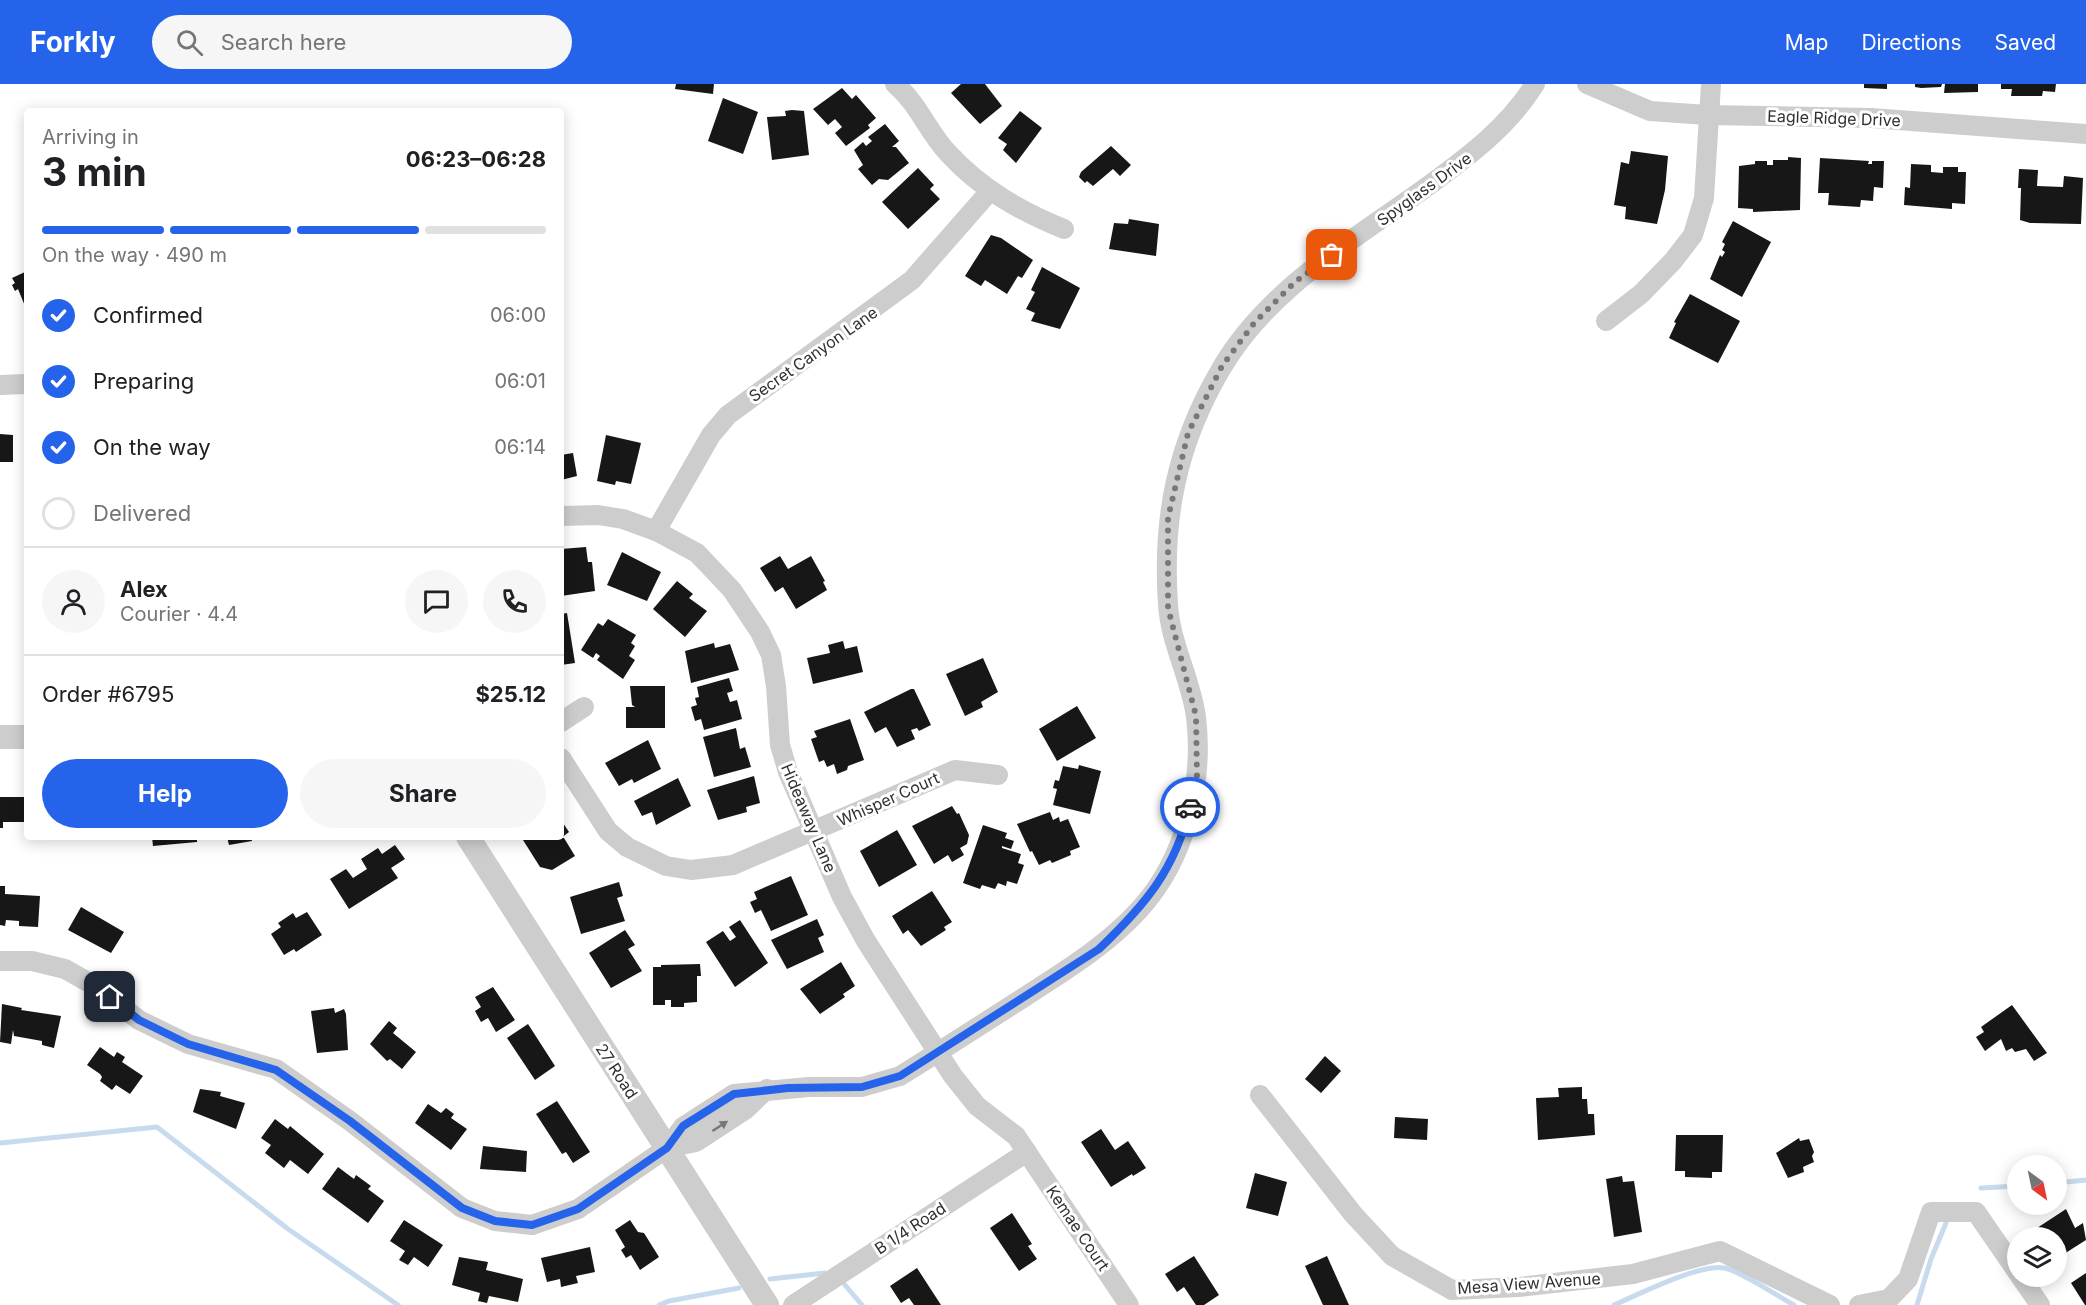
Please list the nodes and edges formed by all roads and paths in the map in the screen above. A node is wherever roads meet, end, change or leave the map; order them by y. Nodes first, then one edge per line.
1 (895, 84) edge
2 (1535, 84) edge
3 (1587, 84) edge
4 (1711, 84) edge
5 (1707, 114) junction
6 (2086, 134) edge
7 (990, 191) junction
8 (1064, 230) dead end
9 (1606, 321) dead end
10 (24, 384) edge
11 (0, 385) edge
12 (564, 516) edge
13 (656, 531) junction
14 (584, 707) dead end
15 (564, 720) edge
16 (24, 736) edge
17 (0, 737) edge
18 (564, 763) edge
19 (998, 775) dead end
20 (814, 831) junction
21 (470, 840) edge
22 (0, 961) edge
23 (938, 1053) junction
24 (1260, 1095) dead end
25 (667, 1148) junction
26 (1026, 1152) junction
27 (2007, 1257) edge
28 (2027, 1287) edge
29 (767, 1305) edge
30 (793, 1305) edge
31 (1129, 1305) edge
32 (1830, 1305) edge
33 (1859, 1305) edge
34 (2040, 1305) edge

1 - 7 street
2 - 23 street, Spyglass Drive
3 - 5 street, Eagle Ridge Drive
4 - 5 street
5 - 6 street, Eagle Ridge Drive
5 - 9 street
7 - 8 street
7 - 13 street, Secret Canyon Lane
10 - 11 street
12 - 13 street, Hideaway Lane
13 - 20 street, Hideaway Lane
14 - 15 street
16 - 17 street
18 - 20 street, Whisper Court
19 - 20 street, Whisper Court
20 - 23 street, Hideaway Lane
21 - 25 street, 27 Road
22 - 25 street, Spyglass Drive
23 - 25 street, Spyglass Drive
23 - 26 street, Hideaway Lane
24 - 32 street, Mesa View Avenue
25 - 29 street, 27 Road
26 - 30 street, B 1/4 Road
26 - 31 street, Kemae Court
27 - 33 street
28 - 34 street

